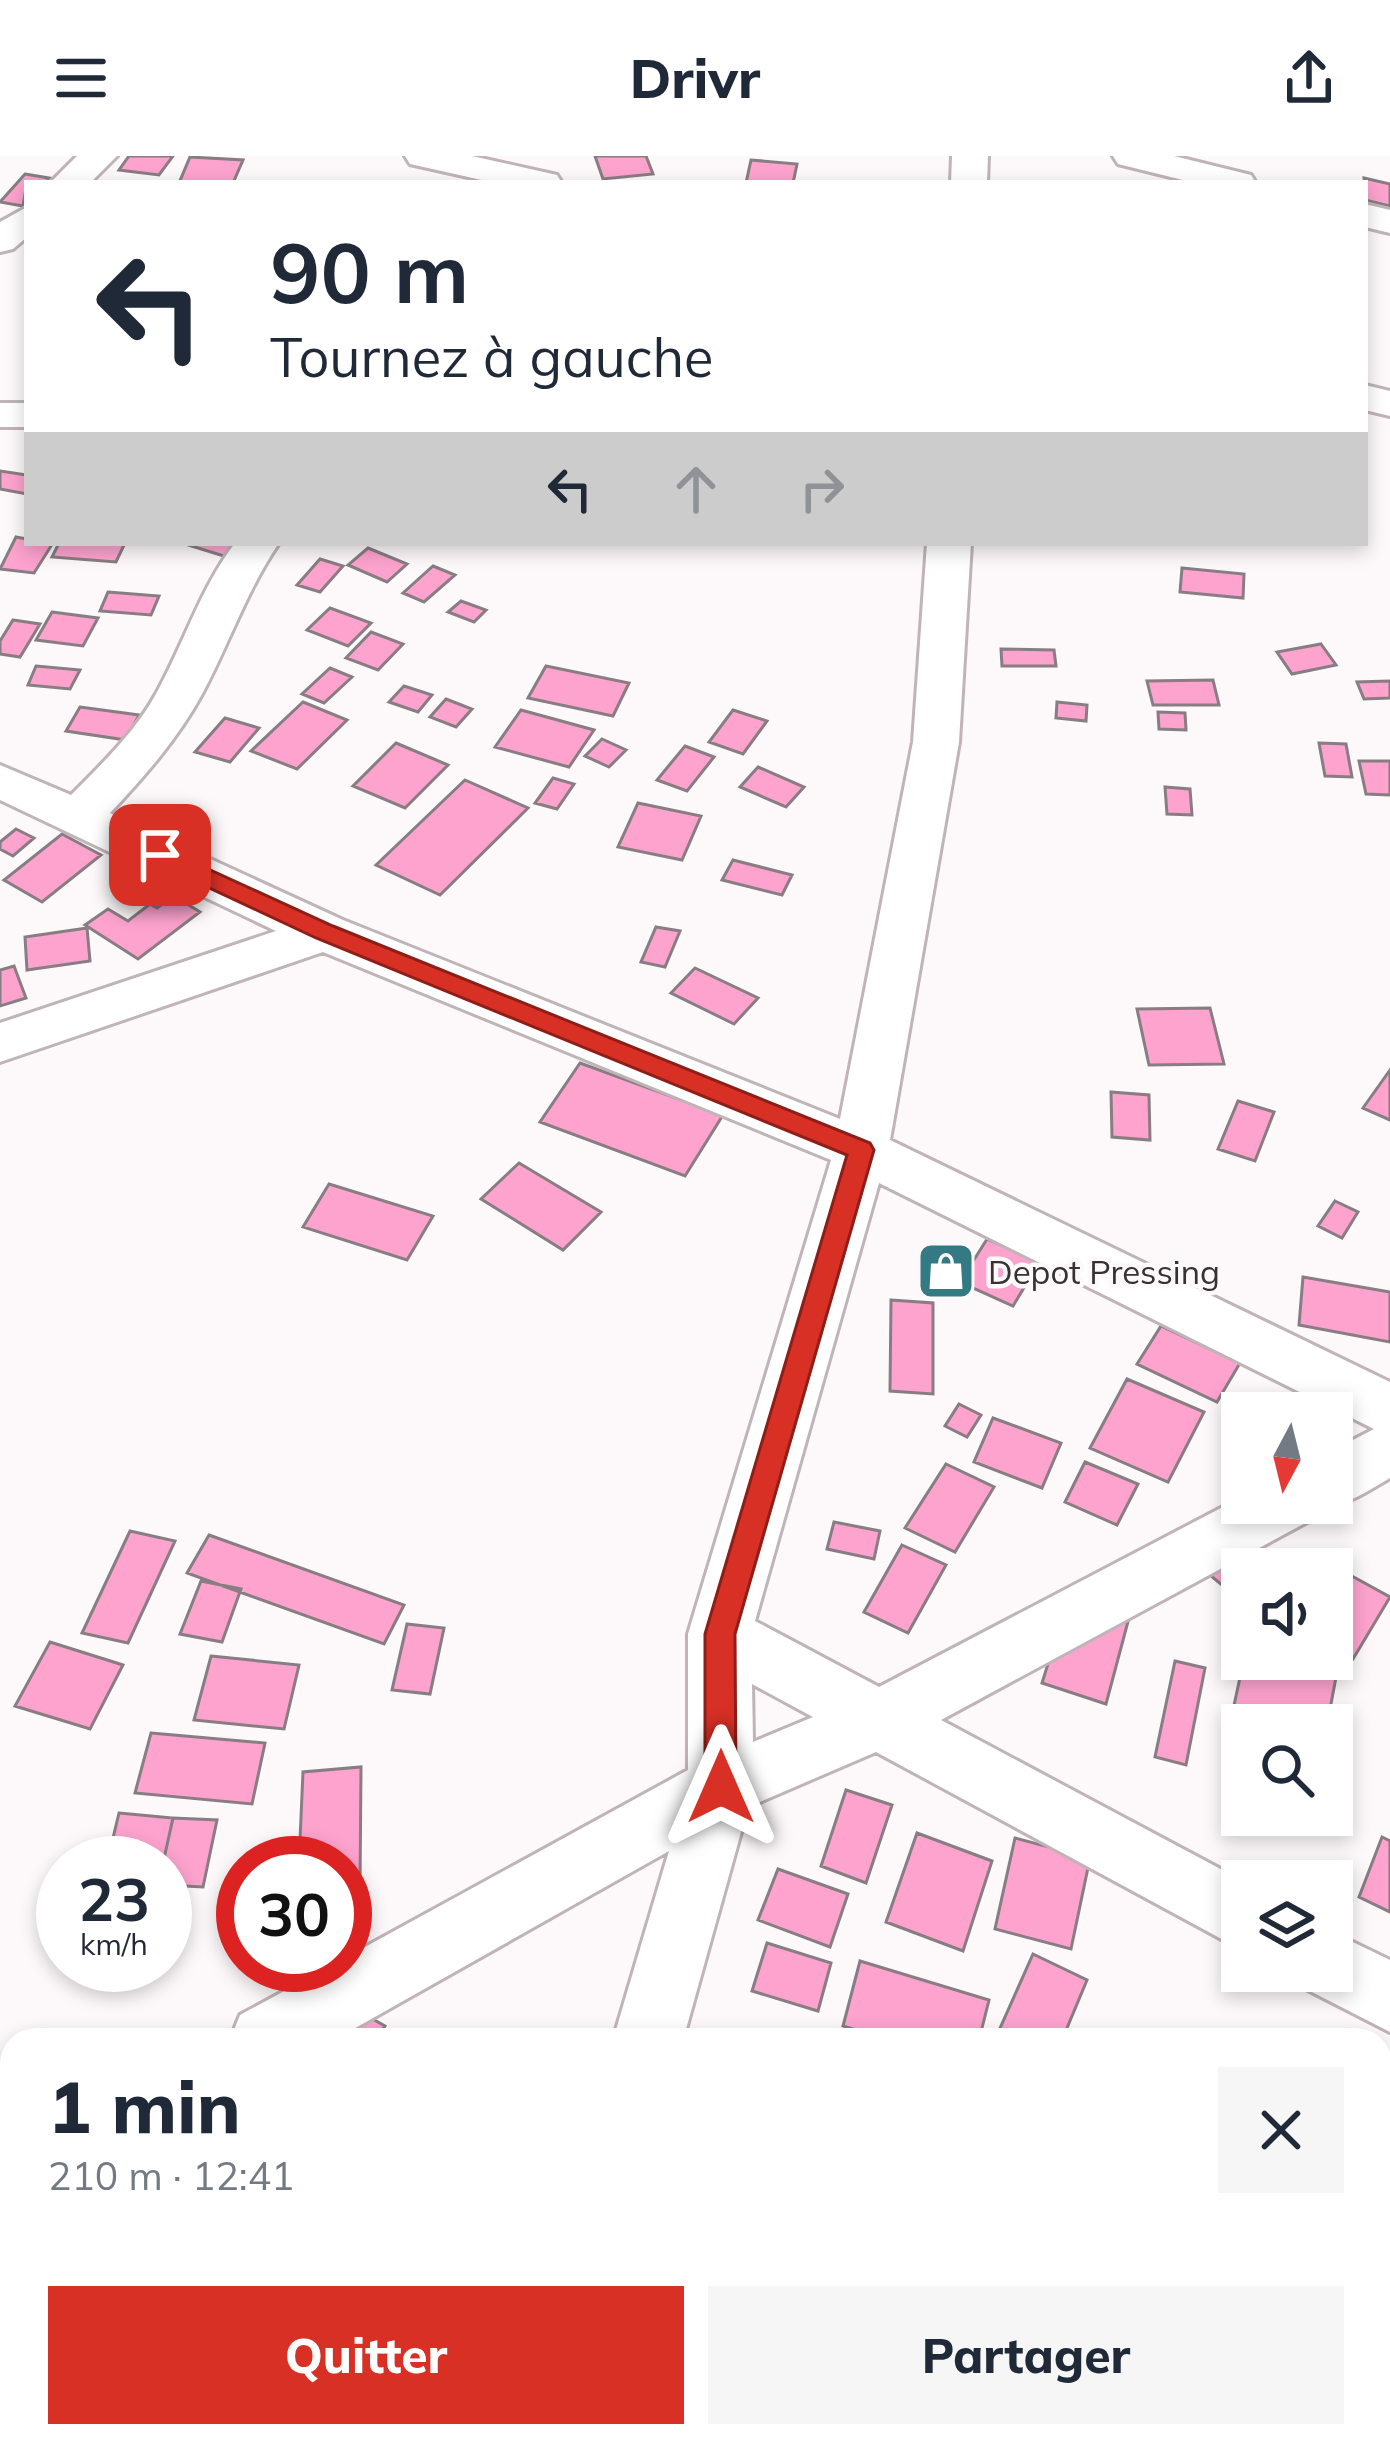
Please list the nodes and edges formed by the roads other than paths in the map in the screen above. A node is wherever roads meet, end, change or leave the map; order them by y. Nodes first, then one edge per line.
1 (99, 156) edge
2 (423, 156) edge
3 (1132, 156) edge
4 (71, 180) edge
5 (531, 180) edge
6 (1226, 180) edge
7 (254, 546) edge
8 (949, 546) edge
9 (0, 781) edge
10 (78, 817) junction
11 (325, 932) junction
12 (0, 1043) edge
13 (861, 1150) junction
14 (1390, 1410) edge
15 (1390, 1449) edge
16 (1353, 1469) edge
17 (1249, 1524) edge
18 (720, 1634) junction
19 (878, 1721) junction
20 (721, 1787) junction
21 (1221, 1906) edge
22 (1353, 1977) edge
23 (1390, 1997) edge
24 (287, 2028) edge
25 (651, 2028) edge

1 - 4 street
2 - 5 street
3 - 6 street
7 - 10 street
8 - 13 street
9 - 10 street
10 - 11 street
11 - 12 street
11 - 13 street
13 - 14 street
13 - 18 street
15 - 16 street
17 - 19 street
18 - 19 street
18 - 20 street
19 - 20 street
19 - 21 street
20 - 24 street
20 - 25 street
22 - 23 street

